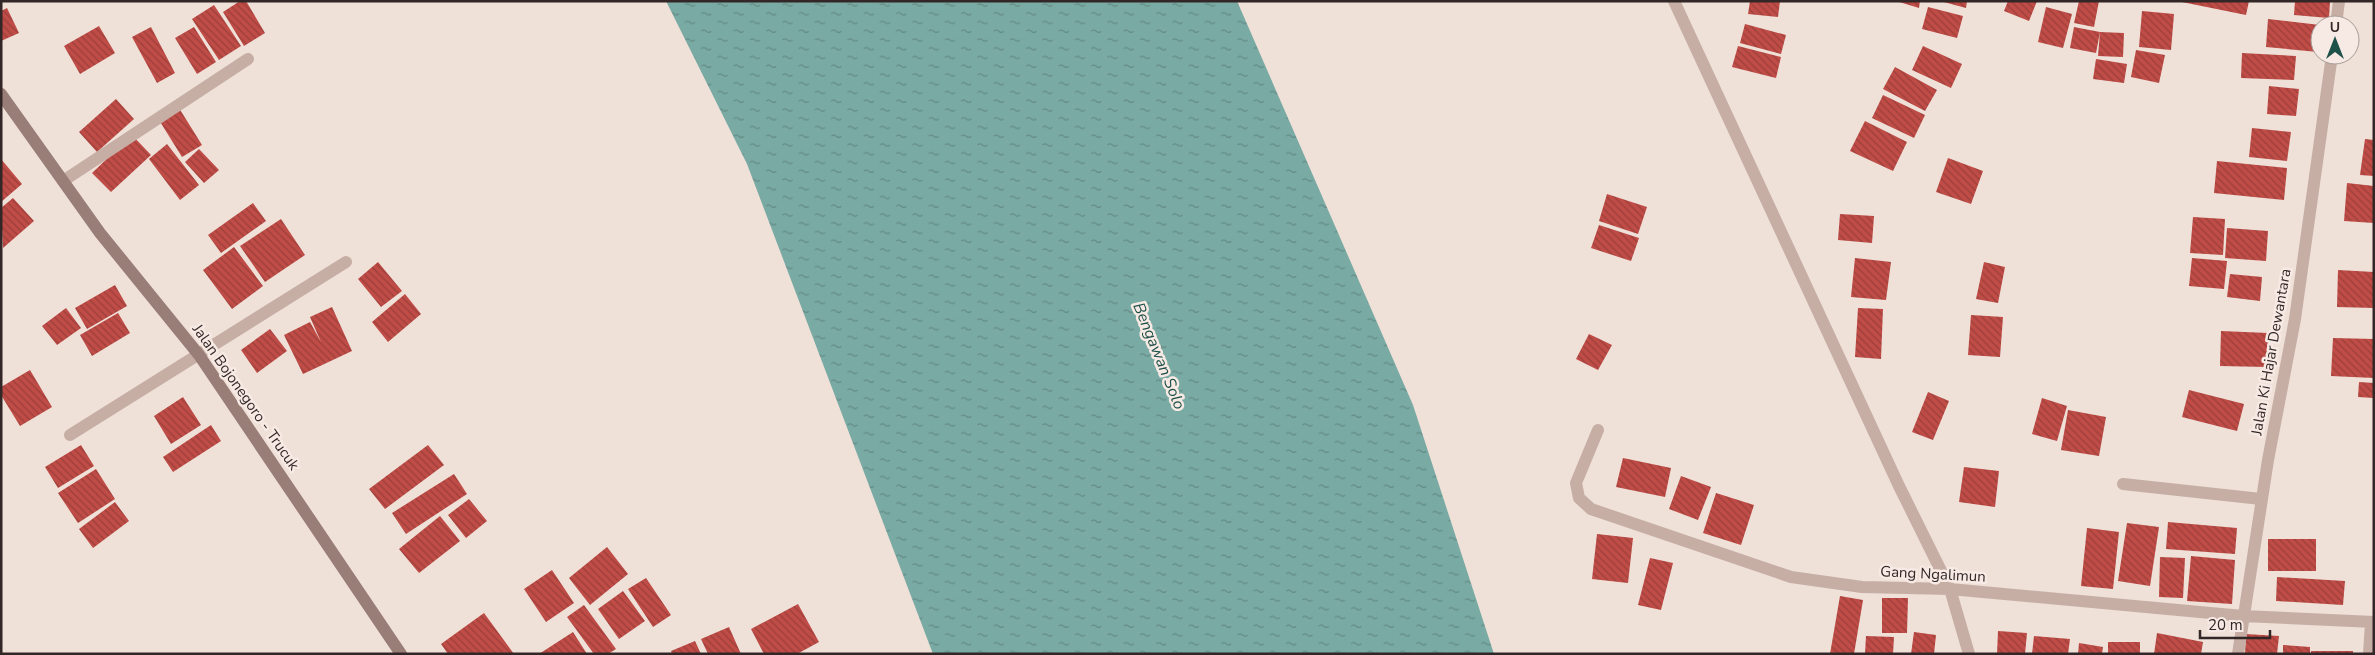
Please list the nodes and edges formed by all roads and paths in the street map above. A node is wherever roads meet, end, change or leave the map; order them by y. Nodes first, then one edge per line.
1 (1674, 1) edge
2 (2339, 1) edge
3 (2337, 15) edge
4 (248, 59) dead end
5 (2331, 65) edge
6 (1, 94) edge
7 (63, 181) junction
8 (346, 262) dead end
9 (199, 355) junction
10 (1598, 430) dead end
11 (70, 435) dead end
12 (2123, 484) dead end
13 (2262, 499) junction
14 (1950, 589) junction
15 (2243, 616) junction
16 (2373, 622) edge
17 (401, 654) edge
18 (1969, 654) edge
19 (2238, 654) edge
20 (2369, 654) edge

1 - 14 street
2 - 3 street
4 - 7 street
5 - 13 street, Jalan Ki Hajar Dewantara
6 - 7 street, Jalan Bojonegoro - Trucuk
7 - 9 street, Jalan Bojonegoro - Trucuk
8 - 9 street
9 - 11 street
9 - 17 street, Jalan Bojonegoro - Trucuk
10 - 14 street, Gang Ngalimun
12 - 13 street
13 - 15 street, Jalan Ki Hajar Dewantara
14 - 15 street, Gang Ngalimun
14 - 18 street
15 - 16 street, Gang Ngalimun
15 - 19 street, Jalan Ki Hajar Dewantara
16 - 20 street

